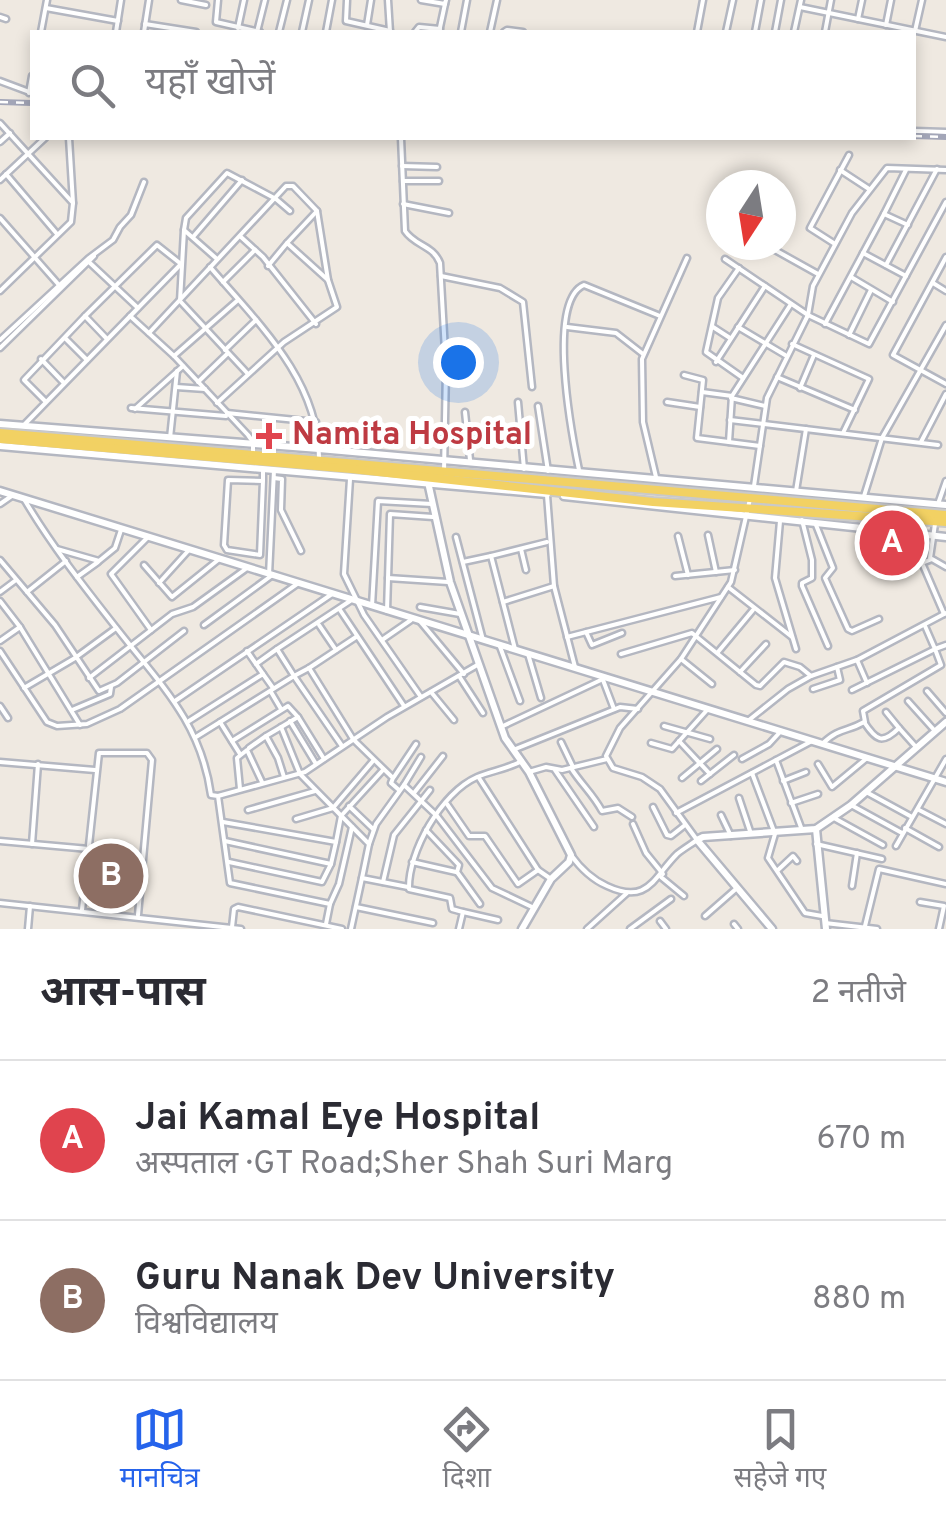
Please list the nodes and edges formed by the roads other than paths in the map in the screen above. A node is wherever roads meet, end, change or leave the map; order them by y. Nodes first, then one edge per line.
1 (47, 0) edge
2 (121, 0) edge
3 (149, 0) edge
4 (181, 0) edge
5 (218, 0) edge
6 (244, 0) edge
7 (265, 0) edge
8 (287, 0) edge
9 (309, 0) edge
10 (332, 0) edge
11 (347, 0) edge
12 (371, 0) edge
13 (388, 0) edge
14 (421, 0) edge
15 (467, 0) edge
16 (497, 0) edge
17 (703, 0) edge
18 (732, 0) edge
19 (752, 0) edge
20 (781, 0) edge
21 (831, 0) edge
22 (862, 0) edge
23 (891, 0) edge
24 (922, 0) edge
25 (761, 1) edge
26 (445, 2) edge
27 (800, 3) edge
28 (206, 4) dead end
29 (46, 8) junction
30 (829, 13) junction
31 (858, 19) junction
32 (118, 20) junction
33 (145, 24) junction
34 (886, 25) junction
35 (367, 26) junction
36 (238, 28) junction
37 (41, 30) edge
38 (116, 30) edge
39 (144, 30) edge
40 (183, 30) edge
41 (248, 30) edge
42 (258, 30) edge
43 (280, 30) edge
44 (302, 30) edge
45 (326, 30) edge
46 (382, 30) edge
47 (390, 30) edge
48 (439, 30) edge
49 (461, 30) edge
50 (490, 30) edge
51 (696, 30) edge
52 (726, 30) edge
53 (755, 30) edge
54 (775, 30) edge
55 (794, 30) edge
56 (825, 30) edge
57 (910, 30) edge
58 (915, 30) edge
59 (916, 31) edge
60 (946, 36) edge
61 (0, 81) edge
62 (30, 93) edge
63 (0, 123) edge
64 (916, 131) edge
65 (946, 132) edge
66 (10, 134) junction
67 (43, 140) edge
68 (69, 140) edge
69 (401, 140) edge
70 (0, 142) edge
71 (27, 154) junction
72 (849, 155) dead end
73 (402, 166) junction
74 (437, 167) dead end
75 (907, 168) junction
76 (936, 169) junction
77 (840, 170) junction
78 (946, 170) edge
79 (6, 174) junction
80 (0, 180) edge
81 (242, 180) junction
82 (403, 181) junction
83 (439, 181) dead end
84 (144, 182) dead end
85 (869, 189) junction
86 (276, 199) junction
87 (946, 202) edge
88 (72, 203) junction
89 (404, 204) junction
90 (290, 211) dead end
91 (317, 211) junction
92 (450, 213) dead end
93 (884, 214) junction
94 (0, 218) edge
95 (908, 225) junction
96 (9, 228) junction
97 (184, 230) junction
98 (57, 234) junction
99 (0, 236) edge
100 (240, 236) junction
101 (193, 238) junction
102 (287, 243) junction
103 (835, 244) junction
104 (256, 250) junction
105 (863, 253) junction
106 (94, 256) junction
107 (946, 256) edge
108 (33, 257) junction
109 (687, 258) dead end
110 (218, 259) junction
111 (727, 260) edge
112 (793, 260) edge
113 (90, 263) junction
114 (180, 264) junction
115 (886, 264) junction
116 (268, 266) junction
117 (210, 267) junction
118 (739, 268) junction
119 (818, 274) junction
120 (441, 276) junction
121 (906, 276) junction
122 (851, 277) junction
123 (328, 280) junction
124 (223, 282) junction
125 (932, 283) junction
126 (766, 284) junction
127 (59, 285) junction
128 (115, 287) junction
129 (871, 290) junction
130 (0, 291) edge
131 (946, 291) edge
132 (238, 300) junction
133 (180, 301) junction
134 (893, 302) junction
135 (792, 303) junction
136 (138, 308) junction
137 (808, 315) junction
138 (85, 316) junction
139 (130, 316) junction
140 (660, 316) junction
141 (256, 320) junction
142 (316, 324) junction
143 (825, 324) junction
144 (946, 325) edge
145 (711, 326) junction
146 (567, 327) junction
147 (738, 327) junction
148 (204, 328) junction
149 (149, 333) junction
150 (849, 336) junction
151 (64, 337) junction
152 (730, 338) junction
153 (107, 339) junction
154 (0, 340) edge
155 (764, 344) junction
156 (792, 344) junction
157 (278, 346) junction
158 (0, 348) edge
159 (227, 352) junction
160 (643, 354) junction
161 (814, 354) junction
162 (174, 356) junction
163 (787, 356) junction
164 (41, 359) junction
165 (87, 360) junction
166 (716, 362) junction
167 (184, 366) junction
168 (178, 371) junction
169 (922, 372) junction
170 (248, 374) junction
171 (684, 375) dead end
172 (777, 377) junction
173 (743, 378) junction
174 (198, 382) junction
175 (64, 384) junction
176 (946, 384) edge
177 (176, 387) junction
178 (532, 387) dead end
179 (800, 388) junction
180 (205, 389) junction
181 (702, 392) junction
182 (946, 394) edge
183 (732, 397) junction
184 (46, 402) junction
185 (518, 402) dead end
186 (667, 402) dead end
187 (218, 403) junction
188 (538, 406) dead end
189 (766, 406) junction
190 (700, 407) junction
191 (855, 410) junction
192 (172, 412) junction
193 (465, 412) dead end
194 (229, 415) junction
195 (730, 420) junction
196 (316, 422) junction
197 (0, 424) edge
198 (762, 425) junction
199 (23, 426) junction
200 (806, 429) junction
201 (843, 434) junction
202 (170, 438) junction
203 (882, 438) junction
204 (0, 439) edge
205 (729, 442) junction
206 (921, 442) junction
207 (938, 445) dead end
208 (760, 446) junction
209 (319, 449) junction
210 (253, 450) junction
211 (319, 461) junction
212 (471, 464) junction
213 (264, 469) junction
214 (524, 469) junction
215 (274, 470) junction
216 (548, 471) junction
217 (444, 472) junction
218 (351, 473) junction
219 (579, 473) junction
220 (428, 478) junction
221 (656, 478) junction
222 (263, 480) junction
223 (946, 481) edge
224 (754, 487) junction
225 (658, 490) junction
226 (0, 491) edge
227 (796, 491) junction
228 (547, 492) junction
229 (13, 495) junction
230 (864, 497) junction
231 (750, 498) junction
232 (24, 499) junction
233 (0, 504) edge
234 (272, 504) junction
235 (281, 504) junction
236 (432, 504) junction
237 (942, 505) edge
238 (862, 508) junction
239 (746, 513) junction
240 (780, 516) junction
241 (435, 517) junction
242 (802, 518) junction
243 (946, 518) edge
244 (935, 521) junction
245 (815, 523) junction
246 (122, 530) junction
247 (708, 535) dead end
248 (678, 536) dead end
249 (933, 536) junction
250 (456, 537) dead end
251 (147, 538) junction
252 (946, 538) edge
253 (549, 542) junction
254 (521, 548) junction
255 (58, 549) junction
256 (188, 551) junction
257 (300, 551) dead end
258 (491, 556) junction
259 (930, 558) junction
260 (0, 560) edge
261 (218, 560) junction
262 (99, 561) junction
263 (66, 562) junction
264 (462, 562) junction
265 (144, 565) dead end
266 (946, 567) edge
267 (247, 568) junction
268 (526, 570) dead end
269 (735, 570) junction
270 (716, 572) junction
271 (688, 575) junction
272 (78, 576) junction
273 (270, 576) junction
274 (675, 576) dead end
275 (388, 578) junction
276 (17, 579) junction
277 (450, 582) junction
278 (159, 584) junction
279 (298, 584) junction
280 (554, 586) junction
281 (728, 587) junction
282 (1, 590) edge
283 (27, 592) junction
284 (332, 594) junction
285 (721, 597) junction
286 (354, 600) junction
287 (0, 601) edge
288 (503, 602) junction
289 (372, 606) junction
290 (420, 606) dead end
291 (754, 609) junction
292 (340, 610) junction
293 (387, 611) junction
294 (460, 614) junction
295 (945, 614) edge
296 (416, 619) junction
297 (879, 619) dead end
298 (318, 624) junction
299 (204, 625) dead end
300 (925, 626) junction
301 (20, 627) junction
302 (116, 628) junction
303 (151, 630) junction
304 (184, 631) dead end
305 (586, 632) junction
306 (622, 633) dead end
307 (697, 634) junction
308 (468, 635) junction
309 (792, 636) junction
310 (356, 637) junction
311 (567, 637) junction
312 (382, 640) junction
313 (483, 640) junction
314 (0, 641) edge
315 (499, 644) junction
316 (766, 644) dead end
317 (946, 645) edge
318 (131, 646) junction
319 (828, 646) dead end
320 (796, 649) dead end
321 (935, 649) junction
322 (277, 650) junction
323 (336, 650) junction
324 (515, 650) junction
325 (0, 651) edge
326 (247, 651) junction
327 (718, 652) junction
328 (528, 653) junction
329 (621, 654) dead end
330 (75, 658) junction
331 (681, 658) junction
332 (858, 660) junction
333 (144, 662) junction
334 (256, 664) junction
335 (479, 664) junction
336 (575, 667) junction
337 (837, 667) junction
338 (310, 668) junction
339 (49, 672) junction
340 (740, 672) junction
341 (264, 674) junction
342 (462, 675) junction
343 (294, 676) junction
344 (811, 676) junction
345 (88, 678) junction
346 (605, 678) junction
347 (867, 682) junction
348 (160, 683) junction
349 (712, 684) dead end
350 (110, 687) junction
351 (24, 688) junction
352 (813, 689) dead end
353 (272, 690) junction
354 (852, 690) dead end
355 (927, 691) dead end
356 (431, 692) junction
357 (655, 692) junction
358 (422, 697) junction
359 (541, 698) dead end
360 (175, 701) junction
361 (520, 701) dead end
362 (908, 701) dead end
363 (0, 706) edge
364 (405, 707) junction
365 (281, 709) junction
366 (614, 709) junction
367 (638, 709) junction
368 (708, 709) junction
369 (72, 710) junction
370 (886, 712) dead end
371 (483, 713) dead end
372 (946, 714) edge
373 (298, 717) junction
374 (8, 718) dead end
375 (454, 720) dead end
376 (188, 721) junction
377 (290, 721) junction
378 (748, 721) junction
379 (220, 722) junction
380 (865, 722) junction
381 (946, 722) edge
382 (80, 725) junction
383 (664, 726) dead end
384 (281, 727) junction
385 (501, 727) junction
386 (899, 728) junction
387 (781, 731) junction
388 (935, 731) junction
389 (686, 733) junction
390 (266, 736) junction
391 (196, 737) junction
392 (353, 739) junction
393 (710, 739) dead end
394 (812, 740) junction
395 (232, 741) junction
396 (679, 741) junction
397 (562, 742) dead end
398 (651, 743) dead end
399 (416, 744) dead end
400 (822, 744) junction
401 (342, 746) junction
402 (916, 747) junction
403 (247, 750) junction
404 (514, 750) junction
405 (718, 750) dead end
406 (240, 754) junction
407 (734, 754) dead end
408 (421, 756) dead end
409 (443, 756) dead end
410 (324, 758) junction
411 (867, 758) junction
412 (742, 759) dead end
413 (946, 759) edge
414 (373, 760) junction
415 (607, 760) junction
416 (776, 760) junction
417 (522, 761) junction
418 (0, 762) edge
419 (38, 764) junction
420 (316, 764) junction
421 (700, 764) junction
422 (818, 764) dead end
423 (894, 767) junction
424 (572, 768) junction
425 (96, 770) junction
426 (383, 770) junction
427 (555, 770) junction
428 (529, 772) junction
429 (806, 772) dead end
430 (752, 773) junction
431 (300, 774) junction
432 (710, 774) junction
433 (478, 776) junction
434 (284, 777) junction
435 (393, 778) junction
436 (682, 778) dead end
437 (934, 778) junction
438 (701, 781) dead end
439 (783, 781) junction
440 (262, 782) junction
441 (946, 782) edge
442 (240, 788) junction
443 (401, 788) junction
444 (430, 790) dead end
445 (315, 791) junction
446 (867, 792) junction
447 (414, 793) junction
448 (818, 794) dead end
449 (218, 796) junction
450 (739, 798) dead end
451 (421, 799) junction
452 (447, 804) junction
453 (792, 804) junction
454 (851, 805) junction
455 (348, 806) junction
456 (333, 808) junction
457 (653, 808) dead end
458 (918, 808) junction
459 (248, 810) dead end
460 (676, 813) junction
461 (721, 815) dead end
462 (341, 816) junction
463 (437, 816) junction
464 (912, 817) junction
465 (834, 818) junction
466 (296, 820) dead end
467 (223, 822) junction
468 (946, 824) edge
469 (685, 825) junction
470 (352, 827) junction
471 (594, 827) dead end
472 (374, 829) junction
473 (816, 829) junction
474 (426, 830) junction
475 (802, 830) junction
476 (904, 830) junction
477 (775, 834) junction
478 (469, 836) junction
479 (731, 836) junction
480 (752, 836) junction
481 (697, 840) junction
482 (0, 841) edge
483 (225, 841) junction
484 (336, 842) junction
485 (32, 844) junction
486 (369, 844) junction
487 (458, 844) junction
488 (816, 844) junction
489 (883, 845) dead end
490 (896, 846) dead end
491 (939, 846) dead end
492 (89, 849) junction
493 (858, 854) junction
494 (571, 855) junction
495 (882, 858) dead end
496 (797, 861) dead end
497 (228, 862) junction
498 (412, 862) junction
499 (330, 864) junction
500 (538, 870) junction
501 (778, 870) junction
502 (457, 872) junction
503 (662, 876) junction
504 (362, 878) junction
505 (550, 879) junction
506 (383, 882) junction
507 (946, 884) edge
508 (408, 886) junction
509 (852, 886) dead end
510 (737, 888) junction
511 (627, 893) junction
512 (684, 896) dead end
513 (671, 899) dead end
514 (920, 902) dead end
515 (0, 903) edge
516 (330, 904) junction
517 (480, 904) dead end
518 (30, 906) junction
519 (356, 907) junction
520 (534, 909) junction
521 (82, 910) junction
522 (945, 911) edge
523 (462, 912) junction
524 (138, 916) junction
525 (705, 916) dead end
526 (498, 920) dead end
527 (433, 922) dead end
528 (660, 922) dead end
529 (825, 923) edge
530 (326, 925) junction
531 (865, 926) junction
532 (232, 927) edge
533 (28, 929) edge
534 (241, 929) edge
535 (342, 929) edge
536 (352, 929) edge
537 (459, 929) edge
538 (522, 929) edge
539 (586, 929) edge
540 (630, 929) edge
541 (666, 929) edge
542 (770, 929) edge
543 (876, 929) edge
544 (940, 929) edge

1 - 29 street
2 - 32 street
3 - 33 street
4 - 28 street
5 - 36 street
6 - 36 street
7 - 42 street
8 - 43 street
9 - 44 street
10 - 45 street
11 - 35 street
12 - 35 street
13 - 47 street
14 - 26 street
15 - 49 street
16 - 50 street
17 - 51 street
18 - 52 street
19 - 25 street
20 - 54 street
21 - 30 street
22 - 31 street
23 - 34 street
24 - 58 street
25 - 53 street
26 - 48 street
27 - 30 street
27 - 55 street
29 - 32 street
29 - 37 street
30 - 31 street
30 - 56 street
31 - 34 street
32 - 38 street
33 - 39 street
33 - 40 street
34 - 57 street
35 - 46 street
36 - 41 street
59 - 60 street
61 - 62 street
63 - 66 street
64 - 65 street
66 - 70 street
66 - 71 street
67 - 71 street
68 - 88 street
69 - 73 street
71 - 79 street
71 - 88 street
72 - 77 street
73 - 74 street
73 - 82 street
75 - 76 street
75 - 85 street
75 - 93 street
76 - 78 street
76 - 95 street
77 - 85 street
77 - 103 street
79 - 80 street
79 - 98 street
81 - 86 street
81 - 97 street
81 - 101 street
82 - 83 street
82 - 89 street
84 - 106 street
85 - 103 street
86 - 90 street
86 - 91 street
86 - 100 street
87 - 121 street
88 - 98 street
89 - 92 street
89 - 120 street
91 - 102 street
91 - 123 street
93 - 95 street
93 - 105 street
94 - 96 street
95 - 115 street
96 - 99 street
96 - 108 street
97 - 101 street
97 - 114 street
98 - 108 street
100 - 104 street
100 - 110 street
101 - 110 street
102 - 116 street
102 - 123 street
103 - 119 street
104 - 116 street
104 - 124 street
105 - 115 street
105 - 122 street
106 - 113 street
106 - 127 street
107 - 125 street
108 - 127 street
108 - 130 street
109 - 140 street
110 - 117 street
111 - 118 street
112 - 119 street
113 - 128 street
113 - 158 street
114 - 128 street
114 - 133 street
114 - 136 street
115 - 121 street
116 - 142 street
117 - 124 street
117 - 133 street
118 - 126 street
118 - 145 street
119 - 137 street
120 - 178 street
120 - 217 street
121 - 134 street
122 - 129 street
122 - 143 street
123 - 142 street
124 - 132 street
125 - 131 street
125 - 169 street
126 - 135 street
126 - 147 street
127 - 154 street
128 - 136 street
128 - 138 street
129 - 134 street
129 - 150 street
132 - 141 street
132 - 148 street
133 - 148 street
133 - 149 street
134 - 150 street
135 - 137 street
135 - 155 street
136 - 139 street
137 - 143 street
137 - 156 street
138 - 151 street
138 - 153 street
139 - 149 street
139 - 153 street
140 - 146 street
140 - 160 street
141 - 157 street
141 - 159 street
142 - 157 street
143 - 150 street
144 - 169 street
145 - 152 street
145 - 166 street
146 - 160 street
146 - 219 street
147 - 152 street
147 - 155 street
148 - 159 street
148 - 162 street
149 - 162 street
151 - 164 street
151 - 165 street
152 - 166 street
153 - 165 street
155 - 163 street
155 - 173 street
156 - 161 street
156 - 163 street
157 - 170 street
157 - 196 street
159 - 170 street
159 - 174 street
160 - 221 street
161 - 179 street
161 - 191 street
162 - 167 street
163 - 172 street
164 - 175 street
164 - 184 street
165 - 175 street
166 - 173 street
167 - 168 street
167 - 174 street
168 - 177 street
168 - 192 street
169 - 176 street
169 - 203 street
170 - 187 street
171 - 181 street
172 - 179 street
172 - 189 street
173 - 183 street
174 - 180 street
175 - 184 street
177 - 180 street
177 - 192 street
179 - 191 street
180 - 187 street
181 - 183 street
181 - 190 street
182 - 206 street
183 - 189 street
183 - 195 street
184 - 199 street
185 - 214 street
186 - 190 street
187 - 194 street
188 - 216 street
189 - 198 street
190 - 205 street
191 - 201 street
192 - 194 street
192 - 202 street
193 - 212 street
194 - 196 street
194 - 210 street
195 - 198 street
195 - 205 street
196 - 209 street
197 - 199 street
198 - 200 street
198 - 208 street
199 - 202 street
200 - 201 street
200 - 227 street
201 - 203 street
202 - 210 street
203 - 206 street
203 - 230 street
204 - 210 main road
204 - 213 street
204 - 215 main road
205 - 208 street
206 - 207 street
208 - 224 street
209 - 210 street
209 - 211 street
209 - 217 street
210 - 211 main road
211 - 220 main road
212 - 214 street
212 - 217 street
213 - 215 street
213 - 222 street
214 - 216 street
215 - 218 main road
215 - 234 street
215 - 235 street
216 - 219 street
217 - 220 main road
217 - 225 main road
217 - 228 main road
218 - 220 main road
218 - 286 street
219 - 221 street
220 - 228 street
220 - 236 street
221 - 224 street
221 - 225 street
222 - 222 street
223 - 237 street
224 - 227 street
224 - 231 street
225 - 231 main road
226 - 229 street
227 - 230 street
228 - 239 main road
228 - 253 street
229 - 232 street
229 - 233 street
230 - 237 street
230 - 238 street
231 - 238 main road
231 - 239 street
232 - 246 street
232 - 255 street
234 - 235 street
234 - 273 street
235 - 257 street
236 - 241 street
236 - 289 street
238 - 243 main road
239 - 240 main road
239 - 269 street
240 - 242 main road
240 - 309 street
241 - 275 street
241 - 277 street
242 - 244 main road
242 - 245 street
242 - 319 street
243 - 244 main road
244 - 249 street
245 - 249 street
245 - 297 street
246 - 251 street
246 - 262 street
247 - 270 street
248 - 271 street
249 - 252 street
249 - 259 street
250 - 264 street
251 - 256 street
251 - 303 street
253 - 254 street
253 - 280 street
254 - 258 street
254 - 268 street
255 - 262 street
255 - 263 street
256 - 261 street
256 - 278 street
258 - 264 street
258 - 288 street
259 - 266 street
259 - 295 street
260 - 276 street
261 - 267 street
261 - 278 street
262 - 272 street
263 - 272 street
263 - 283 street
264 - 313 street
265 - 278 street
267 - 273 street
267 - 303 street
269 - 270 street
269 - 281 street
270 - 271 street
271 - 274 street
272 - 302 street
273 - 279 street
273 - 299 street
275 - 277 street
275 - 293 street
276 - 282 street
276 - 283 street
277 - 294 street
279 - 284 street
279 - 348 street
280 - 288 street
280 - 311 street
281 - 285 street
281 - 291 street
283 - 330 street
284 - 286 street
284 - 326 street
285 - 305 street
285 - 307 street
286 - 289 street
286 - 292 street
286 - 312 street
287 - 301 street
288 - 324 street
289 - 293 street
290 - 294 street
291 - 309 street
291 - 327 street
292 - 298 street
292 - 310 street
293 - 296 street
294 - 308 street
295 - 300 street
296 - 308 street
296 - 312 street
296 - 342 street
298 - 322 street
298 - 323 street
300 - 321 street
300 - 332 street
301 - 314 street
301 - 339 street
302 - 318 street
302 - 330 street
303 - 318 street
304 - 333 street
305 - 306 street
305 - 311 street
307 - 327 street
307 - 329 street
307 - 331 street
308 - 313 street
308 - 335 street
309 - 320 street
310 - 323 street
310 - 364 street
311 - 336 street
312 - 358 street
313 - 315 street
315 - 324 street
315 - 361 street
316 - 340 street
317 - 321 street
318 - 333 street
318 - 345 street
321 - 347 street
321 - 380 street
322 - 334 street
322 - 343 street
323 - 338 street
324 - 328 street
325 - 351 street
326 - 334 street
326 - 360 street
327 - 340 street
328 - 336 street
328 - 359 street
330 - 339 street
330 - 345 street
331 - 349 street
331 - 357 street
332 - 337 street
332 - 347 street
333 - 348 street
333 - 350 street
334 - 341 street
335 - 342 street
335 - 385 street
336 - 346 street
337 - 344 street
337 - 352 street
338 - 343 street
338 - 392 street
339 - 351 street
339 - 369 street
340 - 344 street
341 - 353 street
341 - 376 street
342 - 356 street
342 - 371 street
343 - 353 street
343 - 401 street
344 - 378 street
345 - 350 street
346 - 357 street
346 - 366 street
346 - 385 street
347 - 354 street
348 - 360 street
348 - 382 street
350 - 369 street
351 - 382 street
353 - 365 street
353 - 379 street
355 - 372 street
356 - 358 street
356 - 375 street
357 - 367 street
357 - 368 street
358 - 364 street
360 - 376 street
362 - 388 street
363 - 374 street
364 - 392 street
365 - 373 street
365 - 395 street
366 - 367 street
366 - 404 street
367 - 415 street
368 - 378 street
368 - 389 street
369 - 382 street
370 - 386 street
373 - 377 street
373 - 410 street
376 - 391 street
377 - 384 street
377 - 420 street
378 - 387 street
379 - 391 street
379 - 395 street
380 - 386 street
380 - 400 street
381 - 388 street
383 - 389 street
384 - 390 street
384 - 431 street
385 - 404 street
386 - 402 street
387 - 394 street
387 - 412 street
388 - 402 street
389 - 393 street
389 - 396 street
390 - 403 street
390 - 434 street
391 - 449 street
392 - 401 street
392 - 414 street
394 - 400 street
394 - 416 street
395 - 406 street
396 - 398 street
396 - 421 street
397 - 424 street
399 - 435 street
400 - 411 street
401 - 410 street
402 - 423 street
403 - 406 street
403 - 440 street
404 - 417 street
405 - 421 street
406 - 442 street
407 - 432 street
408 - 443 street
409 - 447 street
410 - 420 street
411 - 422 street
411 - 423 street
413 - 437 street
414 - 426 street
414 - 456 street
415 - 424 street
415 - 460 street
416 - 430 street
416 - 439 street
417 - 428 street
417 - 433 street
418 - 419 street
419 - 425 street
419 - 485 street
420 - 431 street
421 - 432 street
421 - 436 street
423 - 437 street
423 - 446 street
424 - 427 street
424 - 503 street
425 - 492 street
425 - 524 street
426 - 435 street
426 - 455 street
427 - 428 street
427 - 471 street
428 - 494 street
429 - 439 street
430 - 460 street
430 - 477 street
431 - 434 street
431 - 445 street
432 - 438 street
433 - 452 street
433 - 500 street
434 - 440 street
435 - 443 street
437 - 441 street
437 - 458 street
439 - 453 street
440 - 442 street
442 - 449 street
443 - 447 street
443 - 472 street
444 - 451 street
445 - 456 street
445 - 459 street
446 - 454 street
446 - 464 street
447 - 451 street
448 - 453 street
449 - 467 street
450 - 480 street
451 - 463 street
451 - 506 street
452 - 463 street
452 - 478 street
453 - 475 street
454 - 465 street
454 - 476 street
455 - 462 street
455 - 472 street
456 - 462 street
456 - 466 street
457 - 469 street
458 - 464 street
458 - 468 street
460 - 469 street
461 - 479 street
462 - 470 street
462 - 484 street
463 - 474 street
463 - 487 street
464 - 476 street
465 - 473 street
465 - 489 street
467 - 483 street
467 - 484 street
469 - 481 street
470 - 486 street
470 - 516 street
472 - 486 street
473 - 475 street
473 - 488 street
474 - 498 street
474 - 502 street
475 - 477 street
476 - 490 street
476 - 491 street
477 - 480 street
477 - 501 street
478 - 487 street
478 - 500 street
479 - 480 street
479 - 481 street
481 - 503 street
481 - 510 street
482 - 485 street
483 - 497 street
483 - 499 street
484 - 499 street
485 - 492 street
486 - 504 street
487 - 520 street
488 - 493 street
488 - 529 street
492 - 521 street
493 - 495 street
493 - 509 street
494 - 505 street
494 - 511 street
496 - 501 street
497 - 499 street
497 - 516 street
498 - 502 street
498 - 508 street
500 - 505 street
501 - 529 street
502 - 517 street
503 - 511 street
503 - 512 street
504 - 506 street
504 - 519 street
505 - 520 street
506 - 508 street
507 - 531 street
508 - 523 street
510 - 525 street
510 - 542 street
511 - 539 street
513 - 540 street
514 - 522 street
515 - 518 street
516 - 530 street
518 - 521 street
518 - 533 street
519 - 527 street
519 - 536 street
520 - 538 street
521 - 524 street
522 - 544 street
523 - 526 street
523 - 537 street
524 - 532 street
528 - 541 street
529 - 531 street
530 - 532 street
530 - 535 street
531 - 543 street
532 - 534 street

